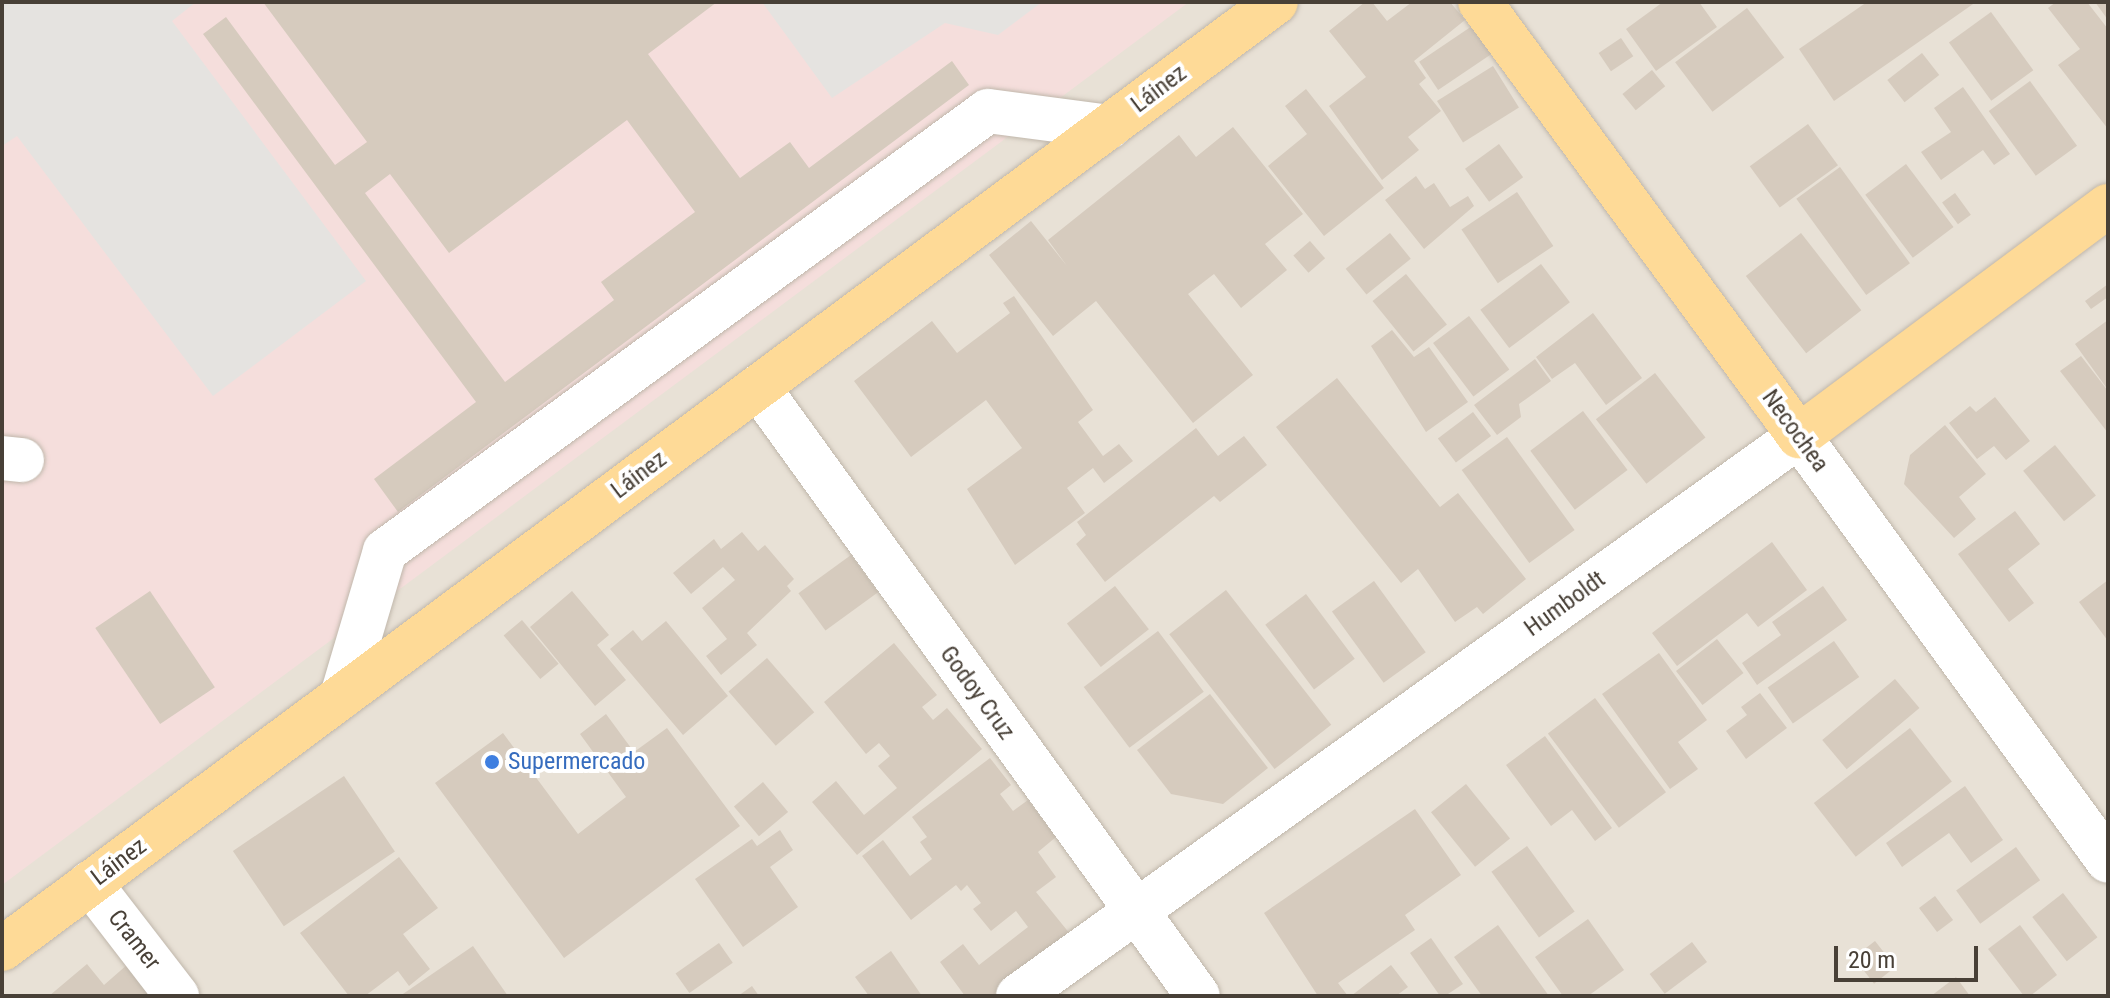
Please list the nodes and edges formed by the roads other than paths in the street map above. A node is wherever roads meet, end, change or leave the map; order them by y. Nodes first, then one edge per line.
1 (1276, 2) edge
2 (1480, 2) edge
3 (1109, 127) junction
4 (2108, 206) edge
5 (758, 387) junction
6 (1799, 436) junction
7 (342, 696) junction
8 (2108, 861) edge
9 (90, 883) junction
10 (1134, 912) junction
11 (2, 949) edge
12 (177, 996) edge
13 (1018, 996) edge
14 (1198, 996) edge

1 - 3 main road, Láinez
2 - 6 main road, Necochea
3 - 5 main road, Láinez
3 - 7 street
4 - 6 main road, Humboldt
5 - 7 main road, Láinez
5 - 10 street, Godoy Cruz
6 - 8 street, Necochea
6 - 10 street, Humboldt
7 - 9 main road, Láinez
9 - 11 main road, Láinez
9 - 12 street, Cramer
10 - 13 street, Humboldt
10 - 14 street, Godoy Cruz

